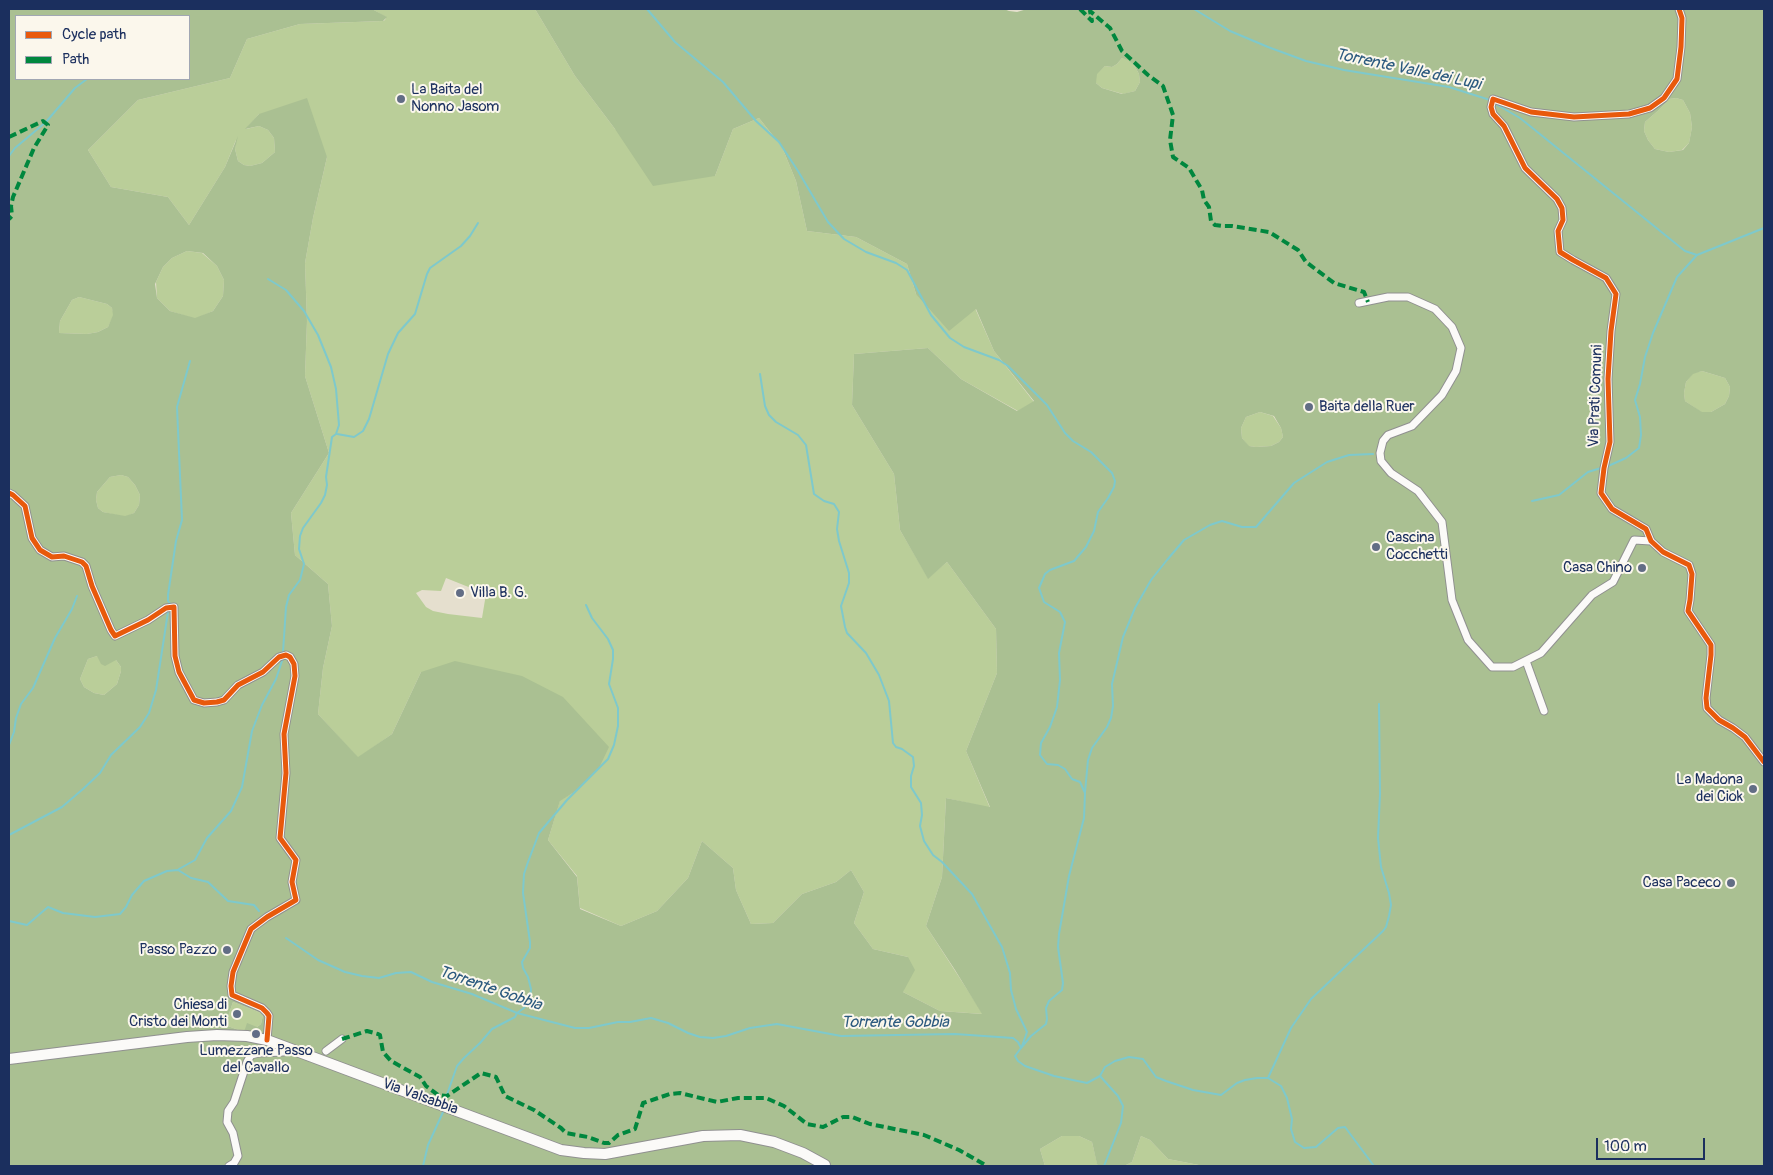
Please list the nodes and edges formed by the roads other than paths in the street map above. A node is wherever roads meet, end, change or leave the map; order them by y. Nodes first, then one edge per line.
1 (1679, 9) edge
2 (1358, 303) dead end
3 (9, 493) edge
4 (1651, 541) junction
5 (1526, 661) junction
6 (1544, 711) dead end
7 (1764, 762) edge
8 (342, 1039) dead end
9 (267, 1040) junction
10 (292, 1049) junction
11 (326, 1051) dead end
12 (9, 1059) edge
13 (825, 1165) dead end
14 (228, 1166) edge

1 - 4 street, Via Prati Comuni
2 - 5 street
3 - 9 street
4 - 5 street
4 - 7 street, Via Prati Comuni
5 - 6 street
8 - 11 street
9 - 10 main road, Via Valsabbia
9 - 12 main road, Via Valsabbia
10 - 13 main road, Via Valsabbia
10 - 14 street

